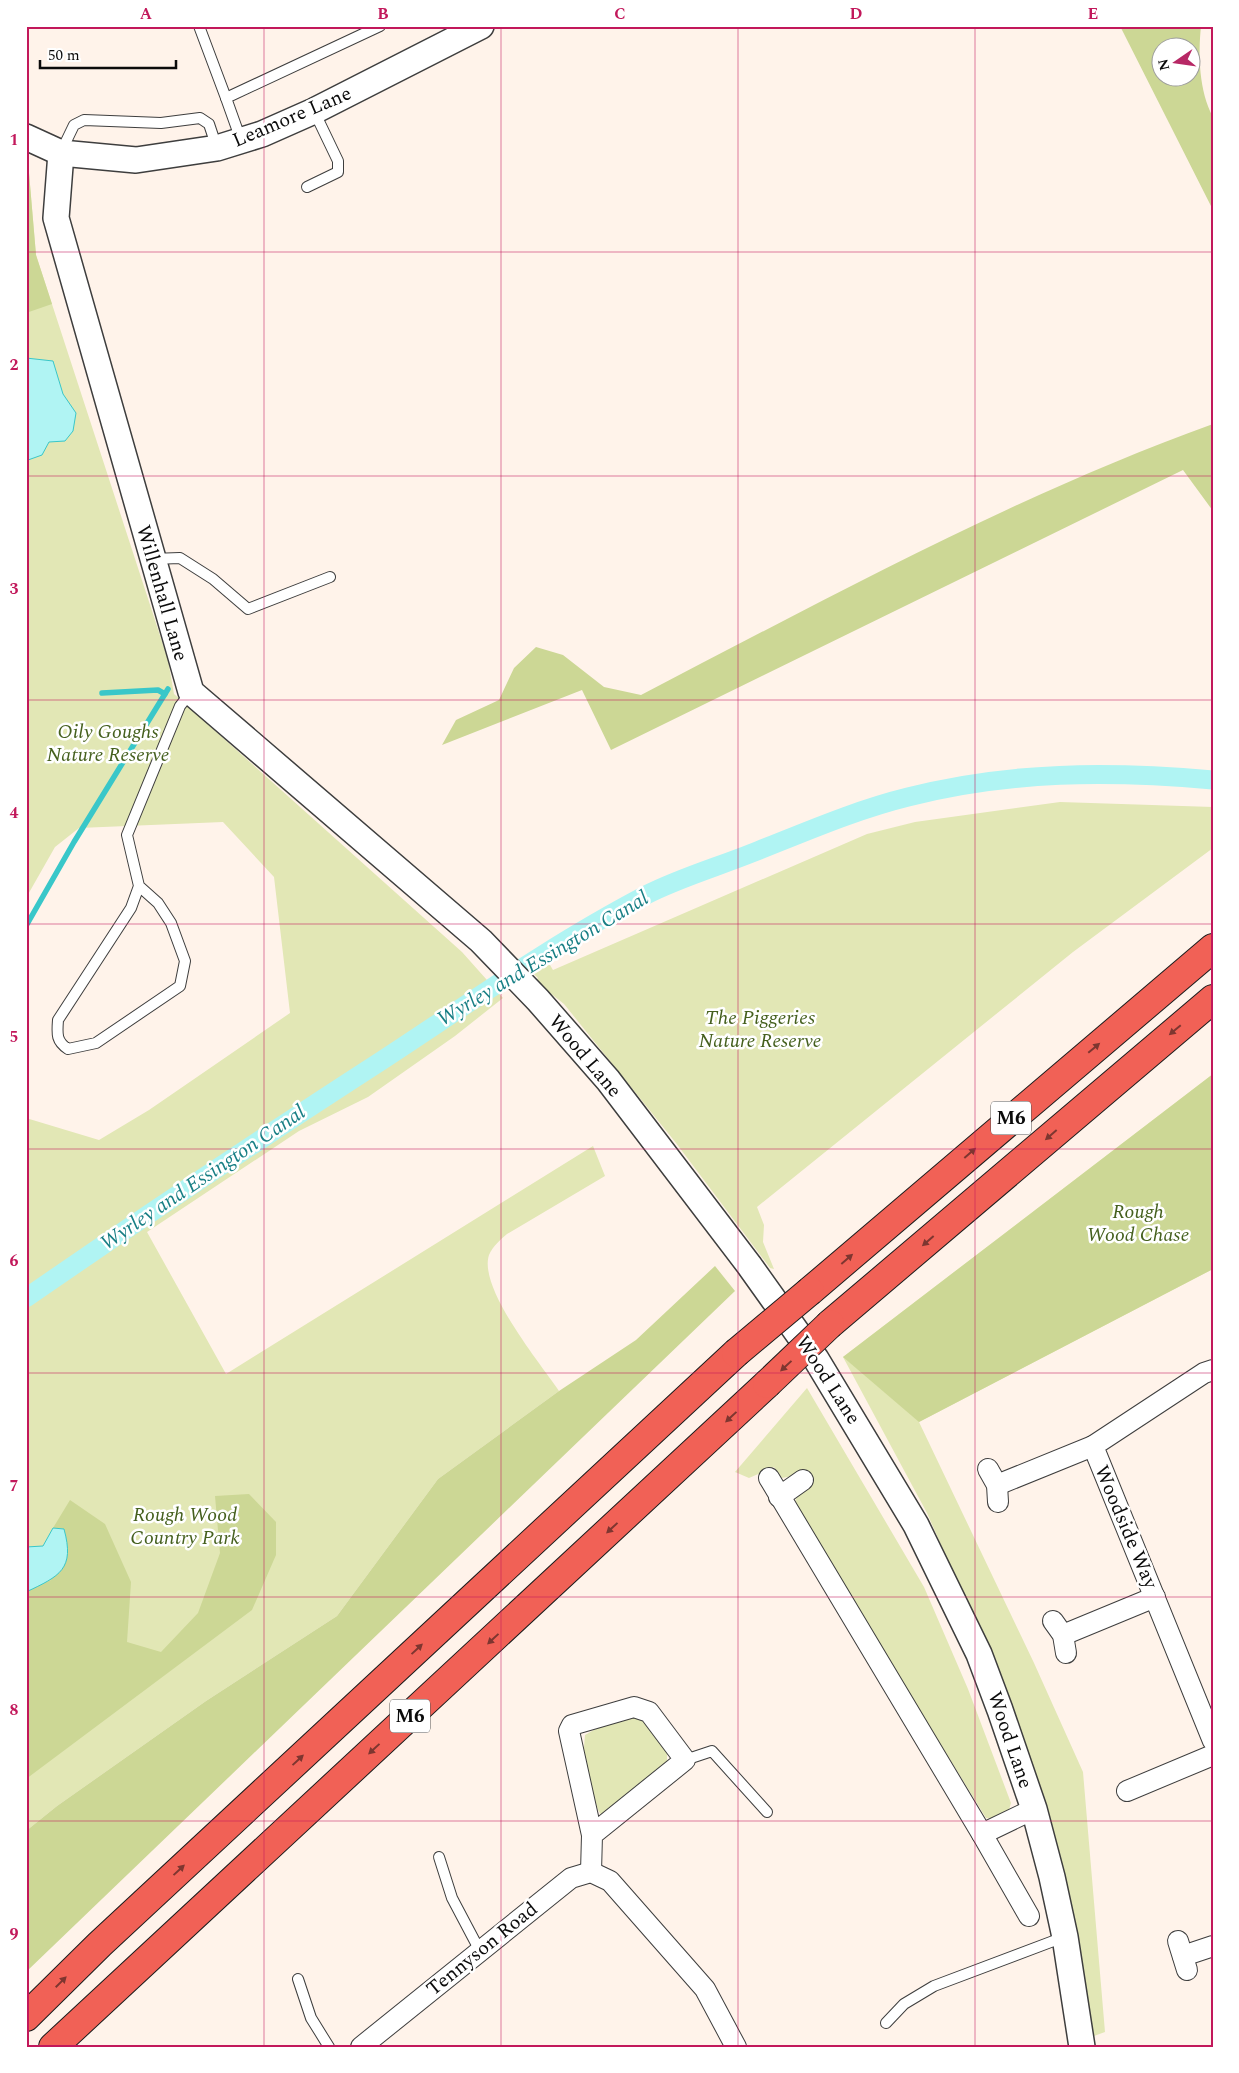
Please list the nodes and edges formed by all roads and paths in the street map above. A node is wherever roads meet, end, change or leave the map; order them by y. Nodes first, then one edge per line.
1 (199, 26) edge
2 (380, 26) edge
3 (481, 26) edge
4 (226, 98) junction
5 (314, 111) junction
6 (26, 137) edge
7 (242, 140) junction
8 (217, 148) junction
9 (61, 153) junction
10 (307, 187) dead end
11 (151, 559) junction
12 (330, 577) dead end
13 (191, 692) junction
14 (139, 886) junction
15 (1213, 948) edge
16 (1213, 999) edge
17 (1213, 1370) edge
18 (1093, 1446) junction
19 (769, 1478) dead end
20 (803, 1480) dead end
21 (994, 1485) dead end
22 (779, 1496) junction
23 (1155, 1597) junction
24 (1061, 1636) dead end
25 (1213, 1741) edge
26 (1213, 1755) edge
27 (685, 1760) junction
28 (1125, 1792) dead end
29 (1034, 1809) junction
30 (767, 1812) dead end
31 (982, 1834) junction
32 (592, 1835) junction
33 (439, 1857) dead end
34 (591, 1872) junction
35 (1029, 1916) dead end
36 (1065, 1937) junction
37 (1213, 1946) edge
38 (480, 1951) junction
39 (1182, 1956) dead end
40 (298, 1979) dead end
41 (26, 2016) edge
42 (886, 2023) dead end
43 (53, 2047) edge
44 (329, 2047) edge
45 (361, 2047) edge
46 (736, 2047) edge
47 (1082, 2047) edge

1 - 4 lane
2 - 4 lane
3 - 5 street, Leamore Lane
4 - 7 lane
5 - 7 street, Leamore Lane
5 - 10 lane
6 - 9 street
7 - 8 street, Leamore Lane
8 - 9 street, Leamore Lane
8 - 9 lane
9 - 11 street, Willenhall Lane
11 - 12 lane
11 - 13 street, Willenhall Lane
13 - 14 lane
13 - 29 street, Wood Lane
14 - 14 lane
41 -> 15 highway, M6, bridge
16 -> 43 highway, M6, bridge
17 - 18 street, Woodside Way
18 - 21 street
18 - 23 street, Woodside Way
19 - 22 street
20 - 22 street
22 - 31 street
23 - 24 street
23 - 25 street, Woodside Way
26 - 28 street
27 - 30 lane
27 - 32 street
27 - 32 street
29 - 31 street, Wood Lane
29 - 36 street, Wood Lane
31 - 35 street
32 - 34 street
33 - 38 lane
34 - 38 street, Tennyson Road
34 - 46 street
36 - 42 lane
36 - 47 street, Wood Lane
37 - 39 street
38 - 45 street, Tennyson Road
40 - 44 lane

